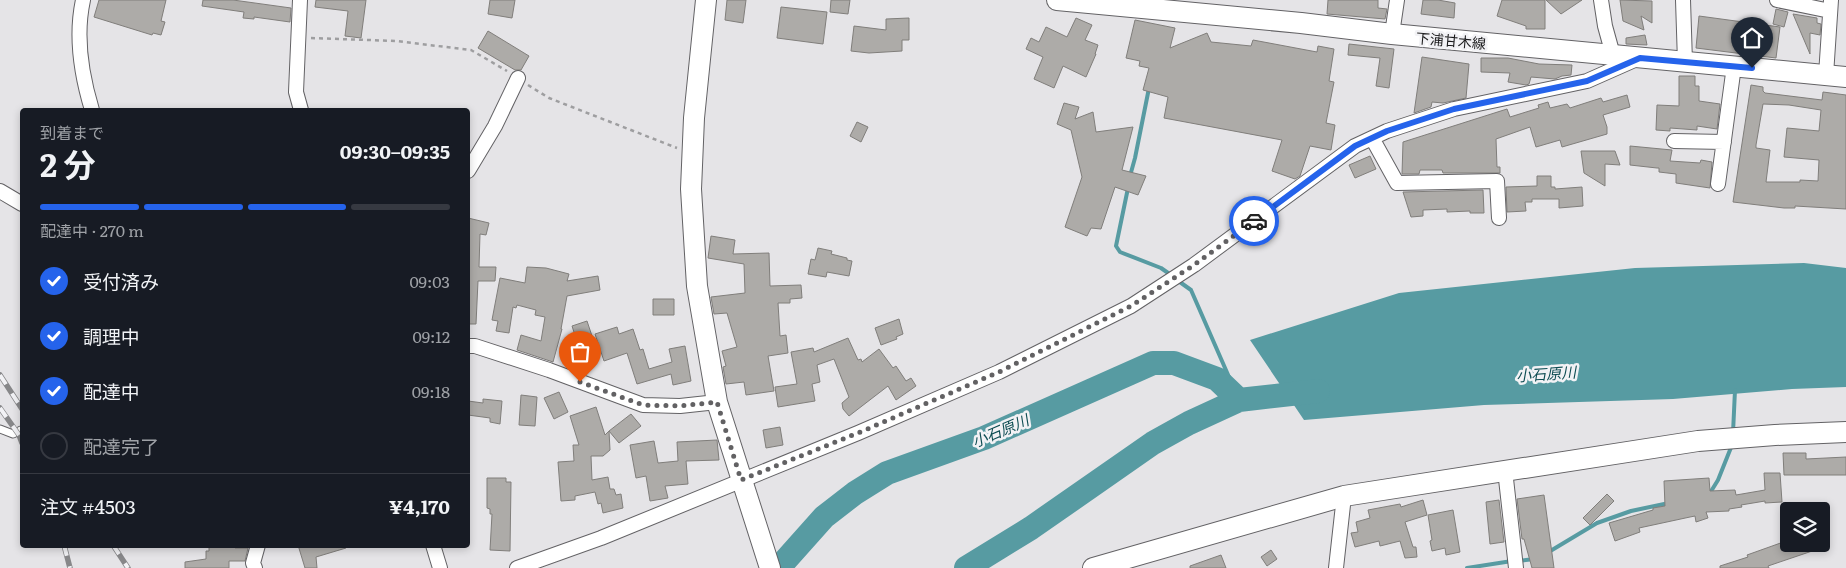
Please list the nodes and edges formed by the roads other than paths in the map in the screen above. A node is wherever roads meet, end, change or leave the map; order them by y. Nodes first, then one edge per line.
1 (83, 0) edge
2 (300, 0) edge
3 (706, 0) edge
4 (1057, 0) edge
5 (1397, 0) edge
6 (1601, 0) edge
7 (1683, 0) edge
8 (1777, 0) edge
9 (1831, 5) edge
10 (1392, 34) junction
11 (1613, 55) junction
12 (1640, 58) junction
13 (1685, 62) junction
14 (1734, 66) junction
15 (1826, 75) junction
16 (1846, 77) edge
17 (518, 78) road end
18 (91, 108) edge
19 (300, 108) edge
20 (1372, 138) junction
21 (1674, 141) dead end
22 (1724, 142) junction
23 (470, 168) edge
24 (1718, 184) dead end
25 (0, 191) edge
26 (20, 203) edge
27 (1499, 218) dead end
28 (470, 346) edge
29 (717, 402) junction
30 (0, 429) edge
31 (20, 430) edge
32 (1846, 432) edge
33 (1505, 470) junction
34 (742, 484) junction
35 (1344, 496) junction
36 (257, 548) edge
37 (433, 548) edge
38 (252, 566) edge
39 (440, 568) edge
40 (517, 568) edge
41 (770, 568) edge
42 (1093, 568) edge
43 (1336, 568) edge
44 (1516, 568) edge

1 - 18 street
2 - 19 street
3 - 29 street
4 - 10 street, 下浦甘木線
5 - 10 street
6 - 11 street
7 - 13 street
8 - 9 street
9 - 15 street
10 - 11 street, 下浦甘木線
11 - 12 street, 下浦甘木線
12 - 13 street, 下浦甘木線
12 - 20 street
13 - 14 street, 下浦甘木線
14 - 15 street, 下浦甘木線
14 - 22 street
15 - 16 street, 下浦甘木線
17 - 23 street
20 - 27 street
20 - 34 street
21 - 22 street
22 - 24 street
25 - 26 street
28 - 29 street
29 - 34 street
30 - 31 lane
32 - 33 street
33 - 35 street
33 - 44 street
34 - 40 street
34 - 41 street
35 - 42 street
35 - 43 street
36 - 38 street
37 - 39 street

